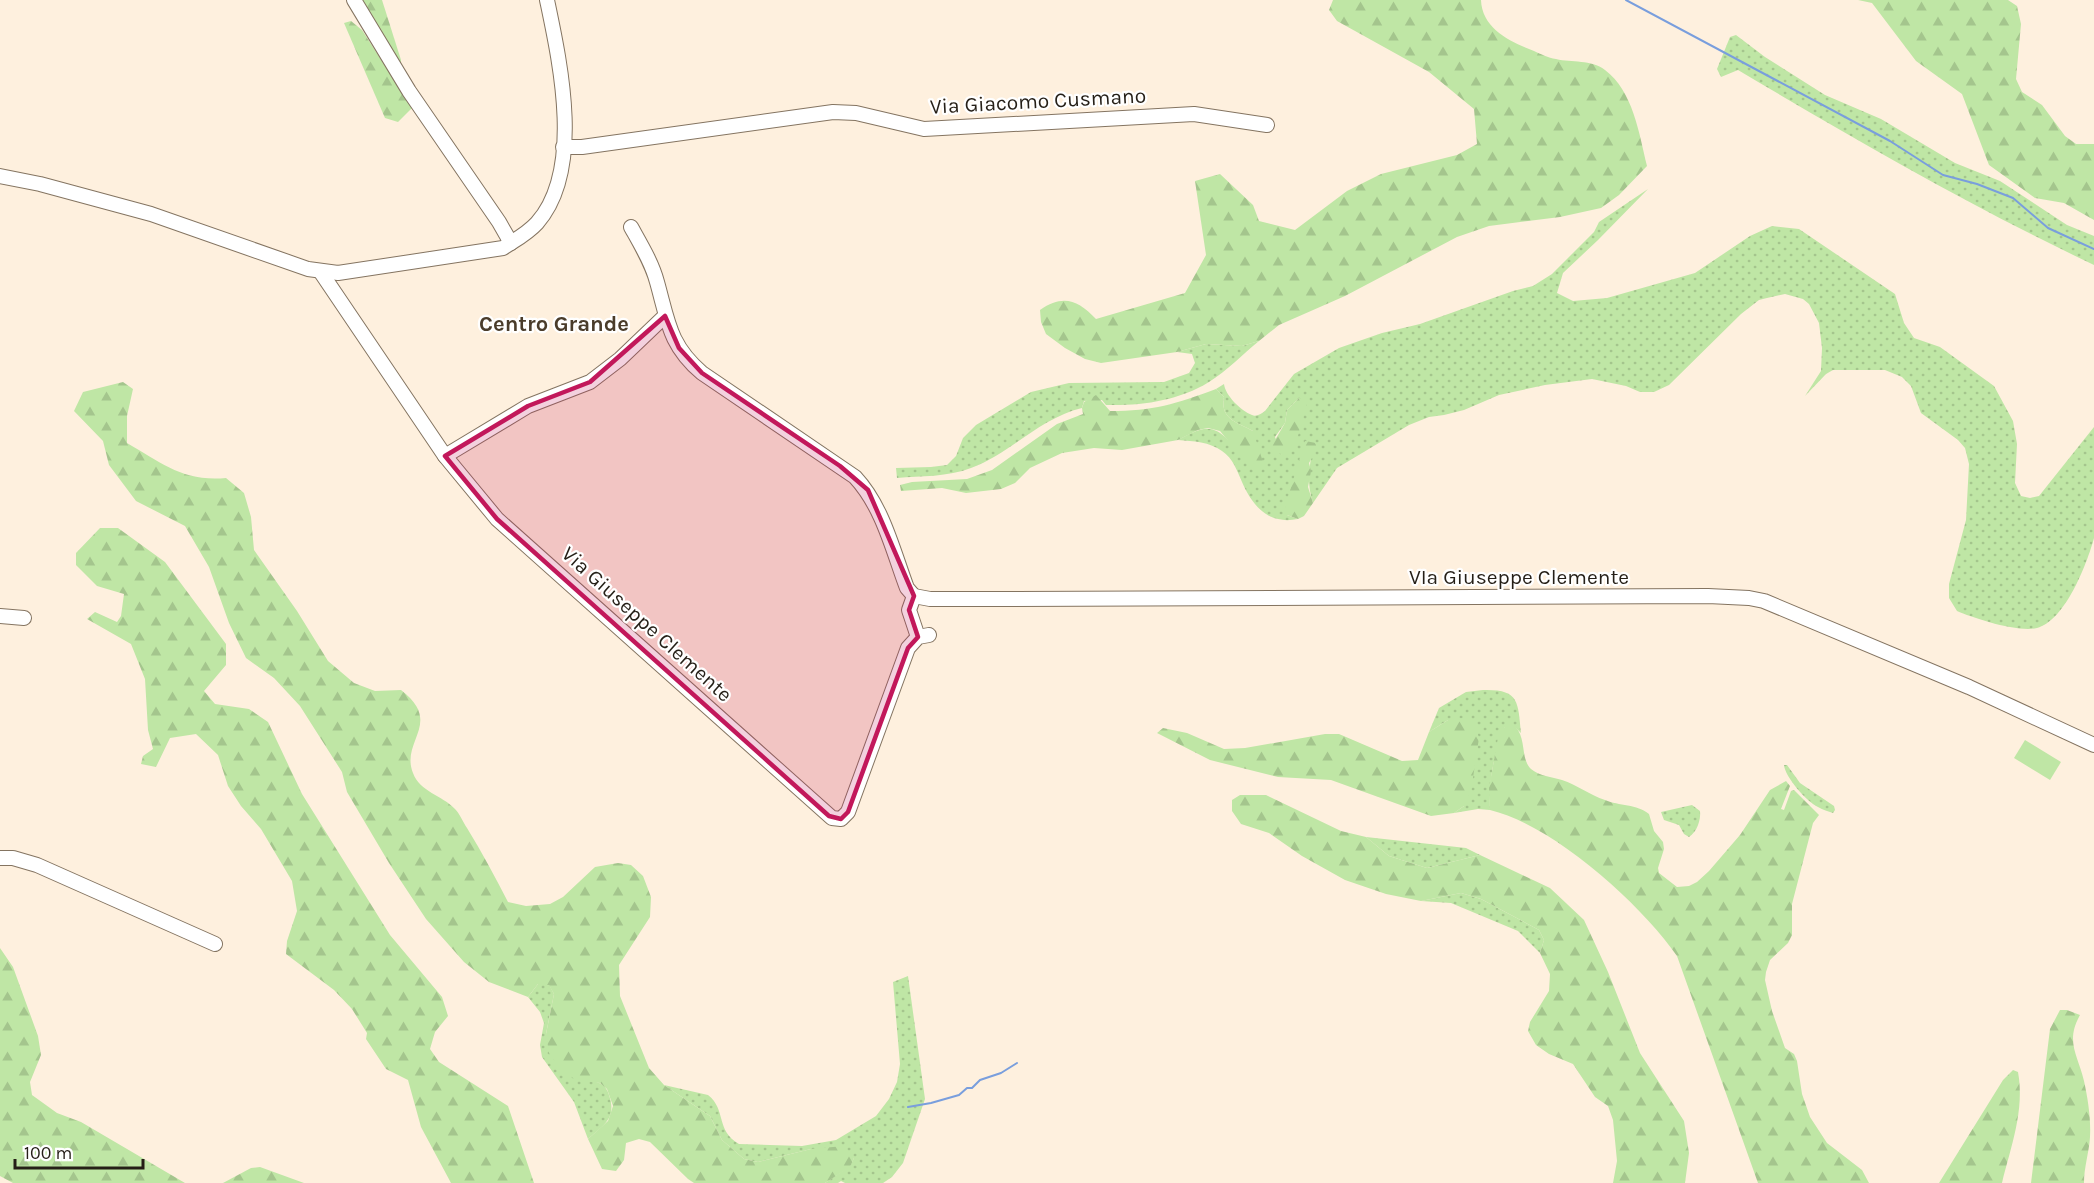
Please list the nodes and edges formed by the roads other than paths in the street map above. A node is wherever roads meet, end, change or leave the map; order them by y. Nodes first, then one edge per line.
1 (354, 0) edge
2 (547, 0) edge
3 (1267, 125) dead end
4 (563, 147) junction
5 (0, 176) edge
6 (631, 227) dead end
7 (511, 243) junction
8 (320, 271) junction
9 (665, 316) junction
10 (446, 456) junction
11 (914, 596) junction
12 (0, 616) edge
13 (24, 618) dead end
14 (2094, 745) edge
15 (0, 858) edge
16 (215, 944) dead end

1 - 7 street
2 - 4 street
3 - 4 street, Via Giacomo Cusmano
4 - 7 street
5 - 8 street
6 - 9 street
7 - 8 street
8 - 10 street, Via Giuseppe Clemente
9 - 10 street
9 - 11 street
10 - 11 street, Via Giuseppe Clemente
11 - 14 street, VIa Giuseppe Clemente
12 - 13 street
15 - 16 street

